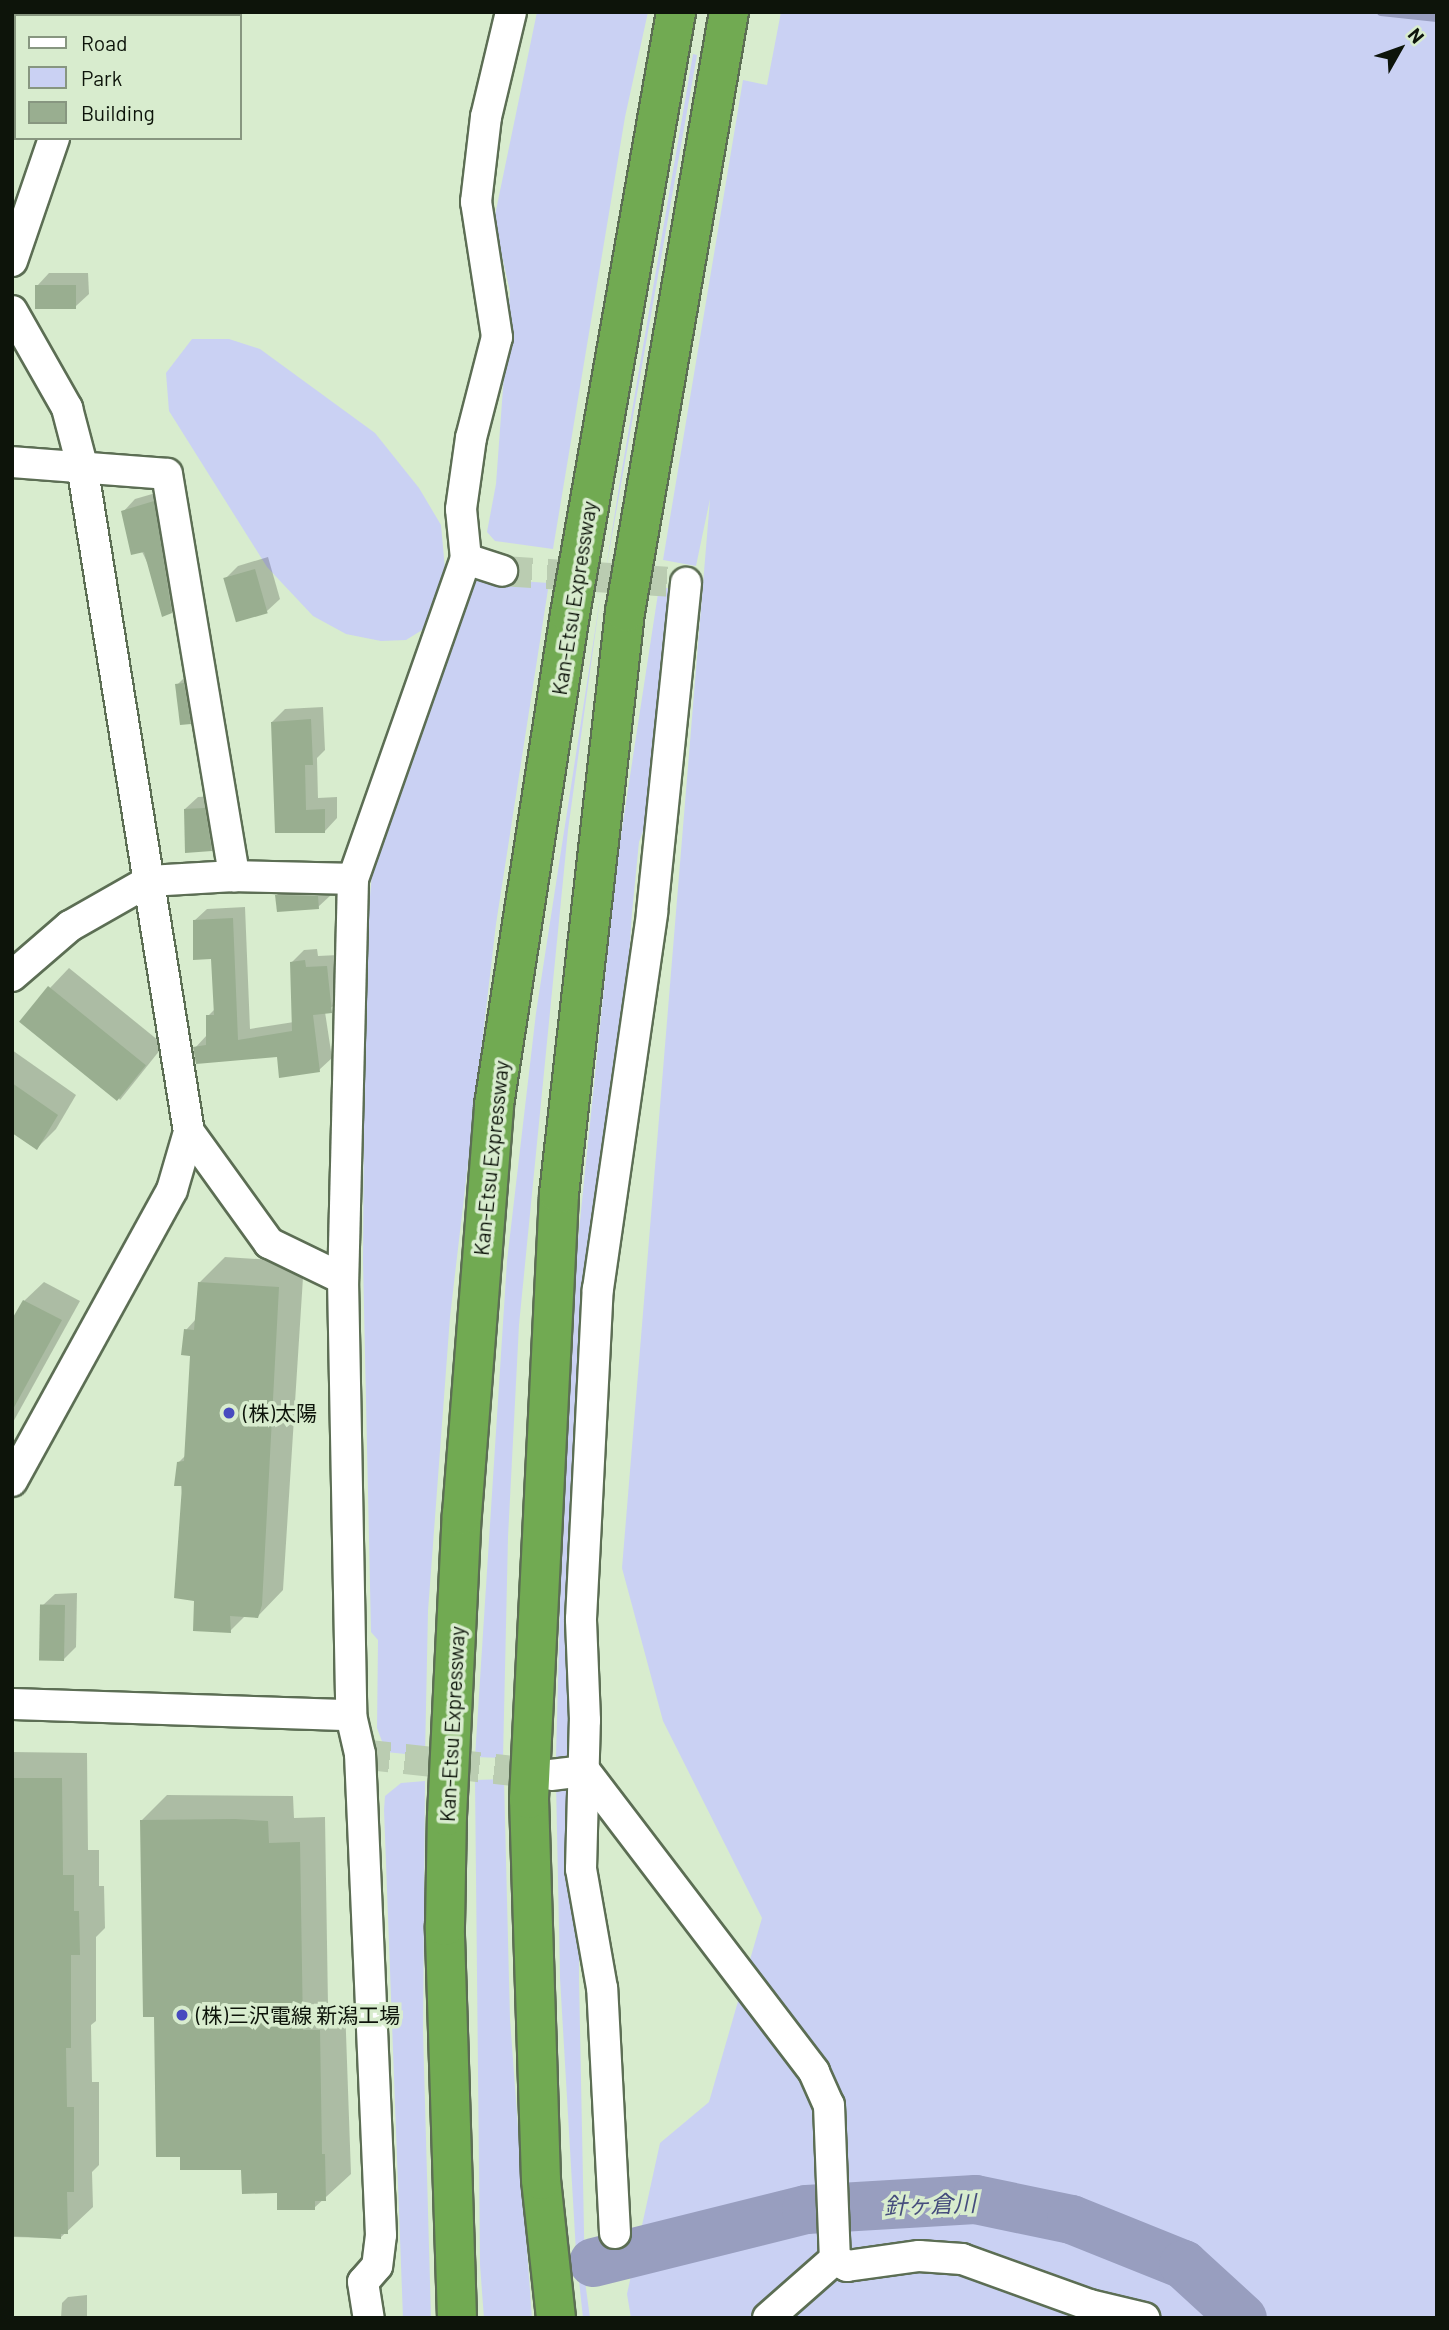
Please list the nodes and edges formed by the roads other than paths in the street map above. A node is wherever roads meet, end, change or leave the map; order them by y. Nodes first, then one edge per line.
1 (511, 12) edge
2 (676, 12) edge
3 (729, 12) edge
4 (53, 140) edge
5 (12, 261) edge
6 (12, 311) edge
7 (12, 462) edge
8 (82, 465) junction
9 (466, 559) junction
10 (502, 571) tunnel mouth
11 (686, 583) dead end
12 (234, 876) junction
13 (353, 879) junction
14 (149, 881) junction
15 (12, 976) edge
16 (189, 1132) junction
17 (343, 1279) junction
18 (12, 1481) edge
19 (12, 1704) edge
20 (351, 1715) junction
21 (585, 1771) junction
22 (551, 1774) tunnel mouth
23 (615, 2233) dead end
24 (835, 2259) junction
25 (368, 2318) edge
26 (457, 2318) edge
27 (556, 2318) edge
28 (768, 2318) edge
29 (1144, 2318) edge

1 - 9 street
2 - 26 highway, Kan-Etsu Expressway
3 - 27 highway
4 - 5 street
6 - 8 street
7 - 8 street
8 - 12 street
8 - 14 street
9 - 10 street
9 - 13 street
11 - 21 street
12 - 13 street
12 - 14 street
13 - 17 street
14 - 15 street
14 - 16 street
16 - 17 street
16 - 18 street
17 - 20 street
19 - 20 street
20 - 25 street
21 - 22 street
21 - 23 street
21 - 24 street
24 - 28 street
24 - 29 street

